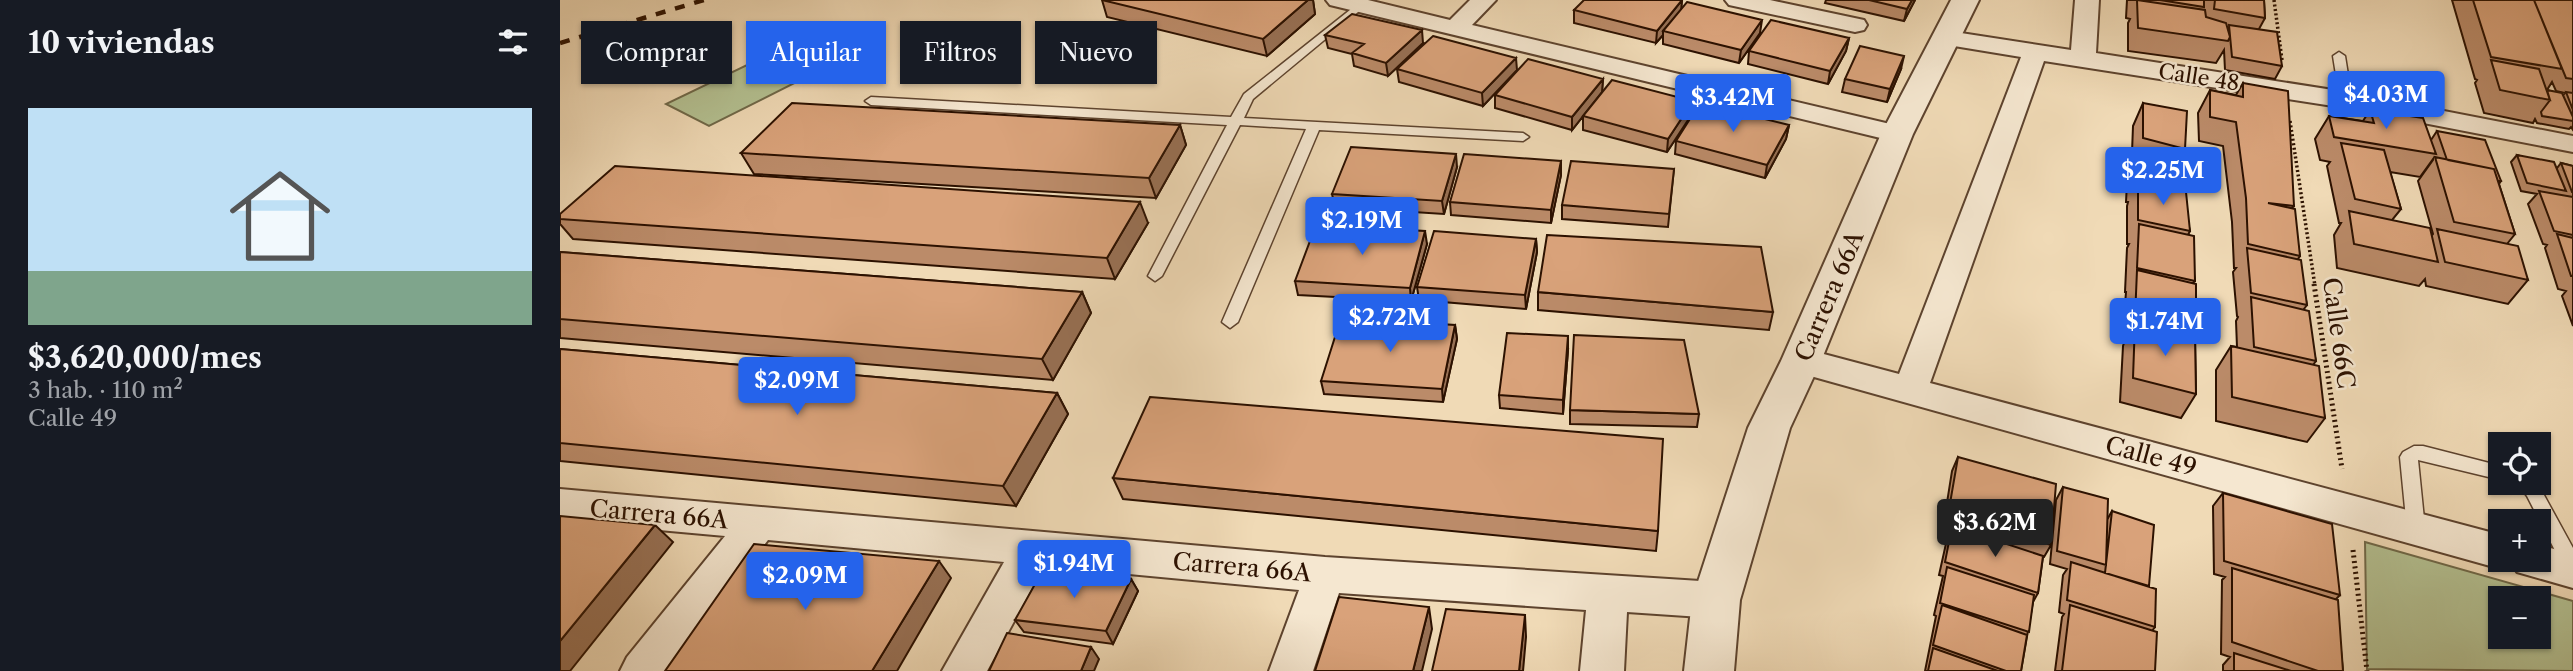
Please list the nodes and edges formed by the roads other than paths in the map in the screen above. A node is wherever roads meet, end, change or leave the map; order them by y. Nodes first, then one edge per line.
1 (1484, 0) edge
2 (1737, 0) edge
3 (1965, 0) edge
4 (2087, 0) edge
5 (1349, 2) edge
6 (1855, 25) dead end
7 (1456, 27) junction
8 (1948, 38) junction
9 (2035, 52) junction
10 (2339, 56) dead end
11 (2083, 59) junction
12 (2346, 100) junction
13 (871, 101) dead end
14 (1235, 121) junction
15 (1314, 125) junction
16 (1898, 134) junction
17 (1523, 137) dead end
18 (2573, 144) edge
19 (1156, 276) dead end
20 (1230, 322) dead end
21 (1801, 361) junction
22 (1910, 390) junction
23 (2488, 470) edge
24 (2535, 495) edge
25 (560, 505) edge
26 (759, 523) junction
27 (2417, 530) junction
28 (1033, 548) junction
29 (2488, 549) edge
30 (2551, 564) edge
31 (2573, 569) edge
32 (1325, 575) junction
33 (1608, 593) junction
34 (1716, 600) junction
35 (642, 671) edge
36 (964, 671) edge
37 (1292, 671) edge
38 (1602, 671) edge
39 (1709, 671) edge

1 - 7 street
2 - 6 street
3 - 8 street, Carrera 66A
4 - 11 street
5 - 7 street
5 - 14 lane
7 - 16 street
8 - 9 street, Calle 48
8 - 16 street, Carrera 66A
9 - 11 street, Calle 48
9 - 22 street
10 - 12 lane
11 - 12 street, Calle 48
12 - 18 street, Calle 48
13 - 14 lane
14 - 15 lane
14 - 19 lane
15 - 17 lane
15 - 20 lane
16 - 21 street, Carrera 66A
21 - 22 street, Calle 49
21 - 34 street, Carrera 66A
22 - 27 street, Calle 49
23 - 27 lane
24 - 31 lane
25 - 26 street, Carrera 66A
26 - 28 street, Carrera 66A
26 - 35 street, Carrera 66A
27 - 29 street, Calle 49
28 - 32 street, Carrera 66A
28 - 36 street
30 - 31 street
32 - 33 street, Carrera 66A
32 - 37 street, Carrera 66A
33 - 34 street, Carrera 66A
33 - 38 street
34 - 39 street, Carrera 66A

